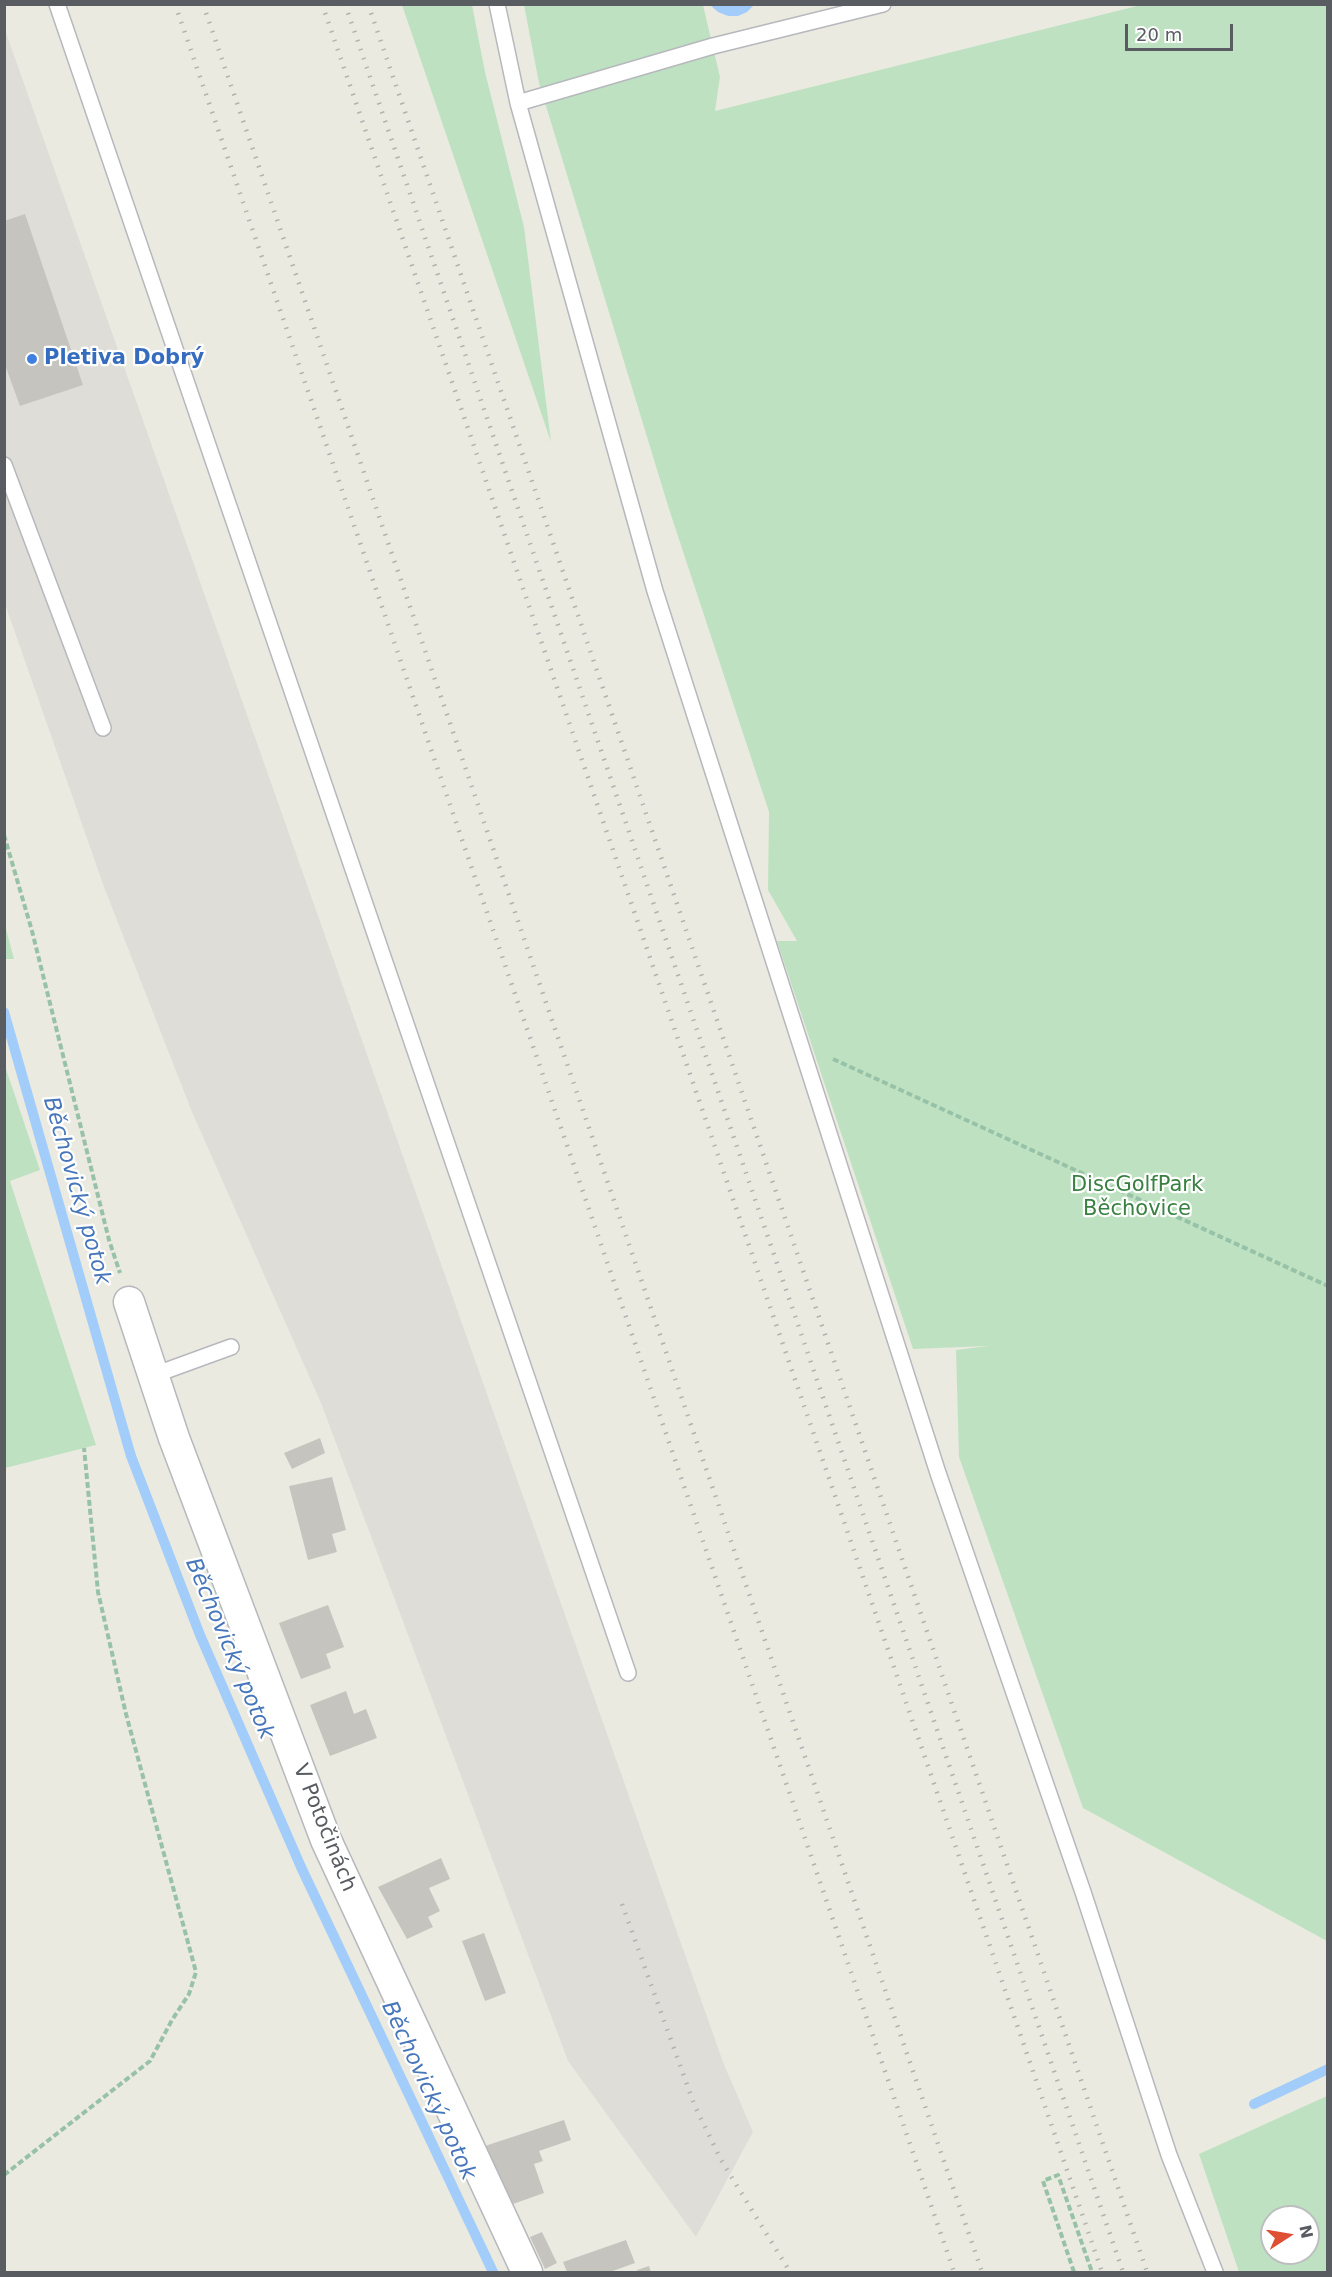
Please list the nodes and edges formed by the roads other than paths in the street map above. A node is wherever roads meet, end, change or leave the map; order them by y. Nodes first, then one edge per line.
1 (57, 4) edge
2 (497, 4) edge
3 (884, 4) edge
4 (518, 103) junction
5 (4, 465) edge
6 (102, 728) dead end
7 (129, 1302) road end
8 (231, 1347) dead end
9 (154, 1375) junction
10 (628, 1673) dead end
11 (527, 2272) edge
12 (1215, 2272) edge

1 - 10 lane
2 - 4 lane
3 - 4 lane
4 - 12 lane
5 - 6 lane
7 - 9 street, V Potočinách
8 - 9 lane
9 - 11 street, V Potočinách

